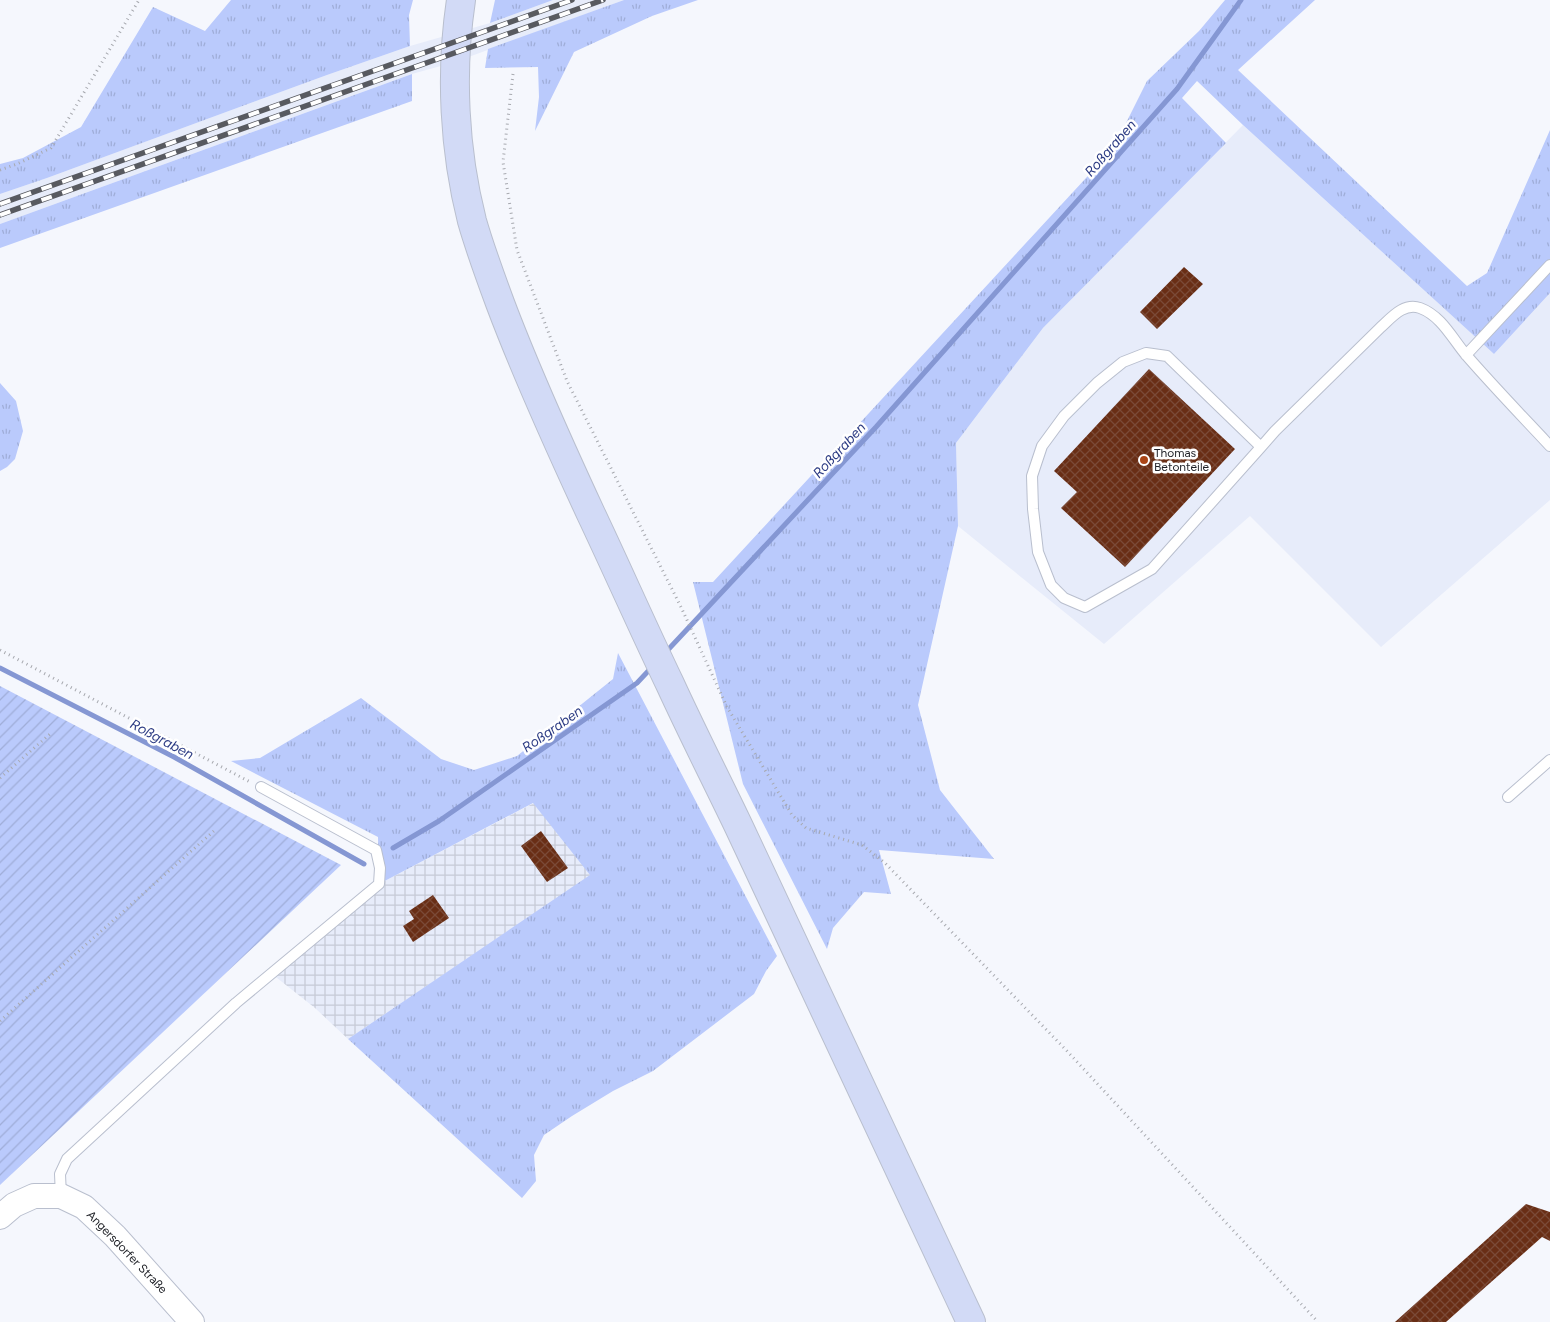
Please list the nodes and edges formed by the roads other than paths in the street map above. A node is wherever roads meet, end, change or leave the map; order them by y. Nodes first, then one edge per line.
1 (461, 0) edge
2 (1550, 265) edge
3 (1466, 355) junction
4 (1550, 446) edge
5 (1261, 447) junction
6 (1550, 760) edge
7 (261, 788) road end
8 (1508, 797) dead end
9 (61, 1196) junction
10 (0, 1217) edge
11 (192, 1322) edge
12 (971, 1322) edge

1 - 12 main road
2 - 3 lane
3 - 4 lane
3 - 5 lane
5 - 5 lane
6 - 8 lane
7 - 9 lane
9 - 10 street, Angersdorfer Straße
9 - 11 street, Angersdorfer Straße

